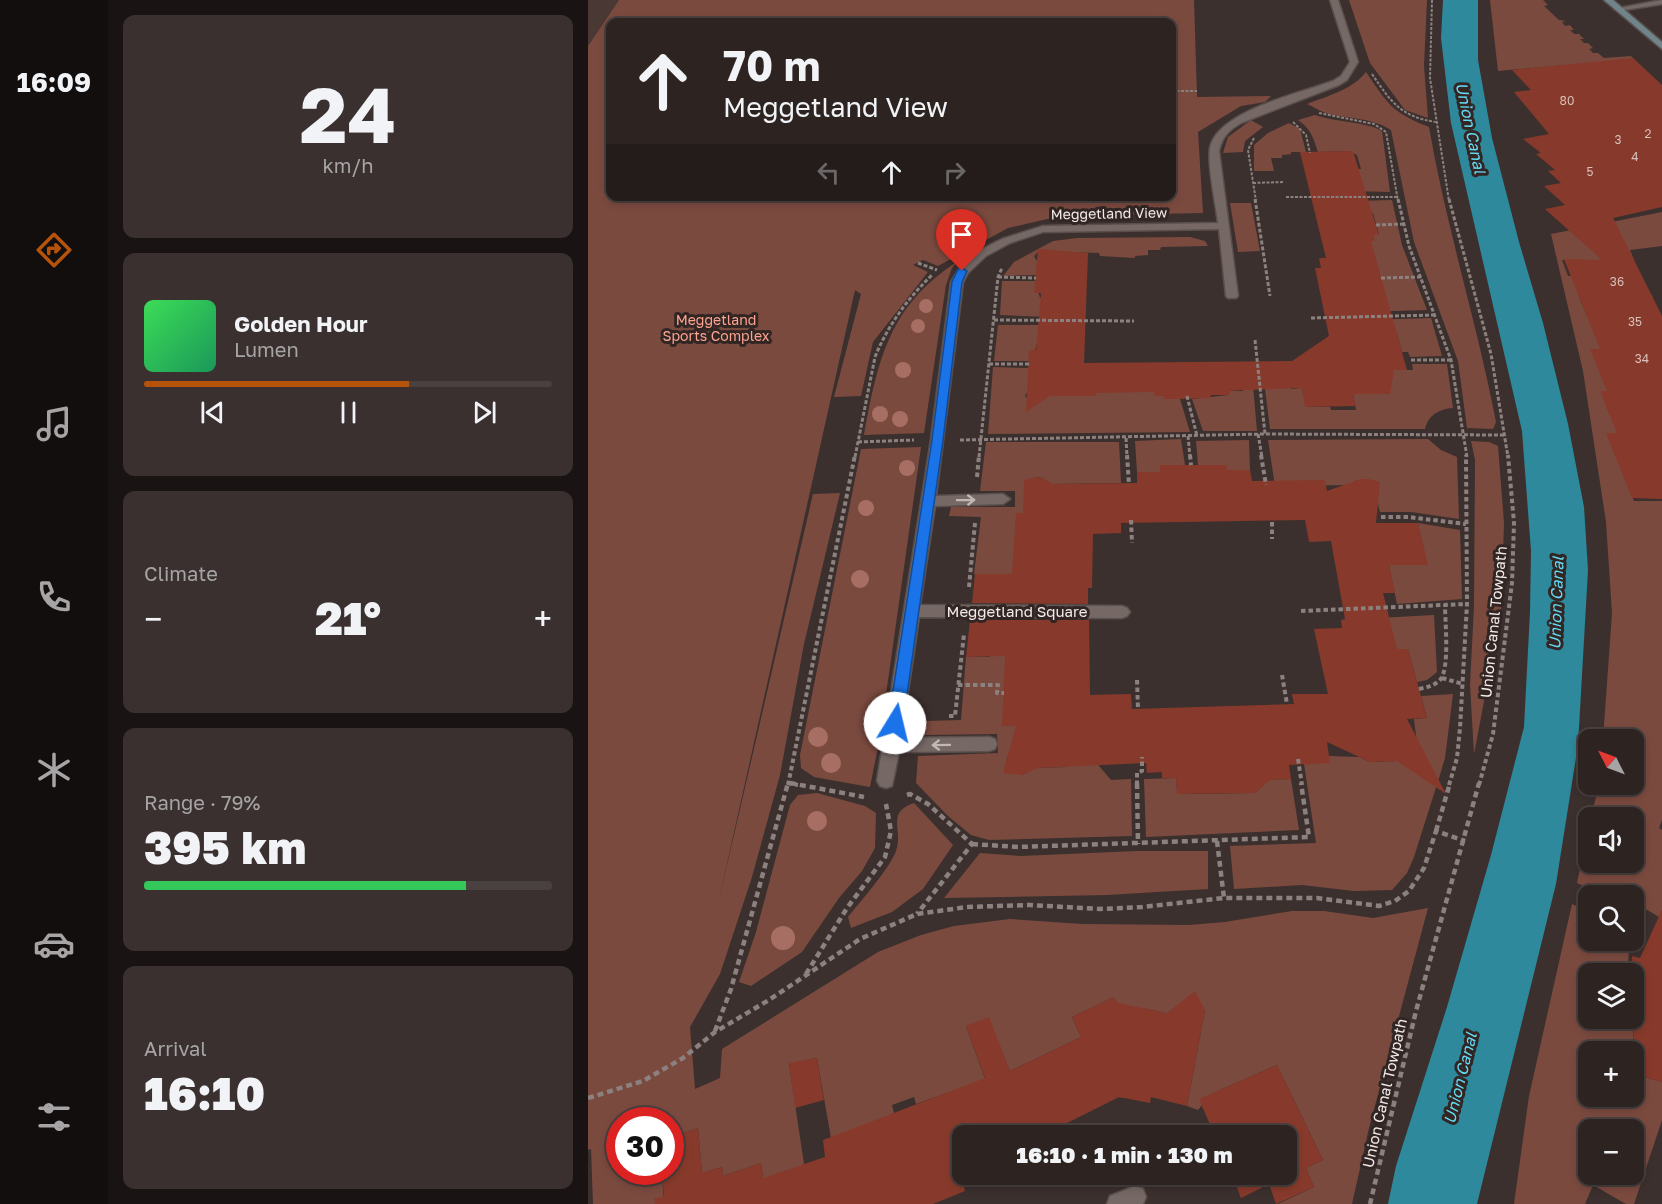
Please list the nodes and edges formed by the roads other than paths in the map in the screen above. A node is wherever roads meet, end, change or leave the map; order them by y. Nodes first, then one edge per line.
1 (1334, 0) edge
2 (1608, 0) edge
3 (1662, 2) edge
4 (1618, 9) junction
5 (1662, 46) edge
6 (1224, 226) junction
7 (1232, 297) dead end
8 (1003, 499) dead end
9 (928, 501) junction
10 (912, 611) junction
11 (1122, 612) dead end
12 (989, 744) dead end
13 (892, 745) junction
14 (886, 782) dead end

1 - 6 street
2 - 4 street
3 - 4 street
4 - 5 street
6 - 7 street
6 - 9 street, Meggetland View
9 -> 8 street
9 - 10 street
10 - 11 street, Meggetland Square
10 - 13 street
12 -> 13 street
13 - 14 street

